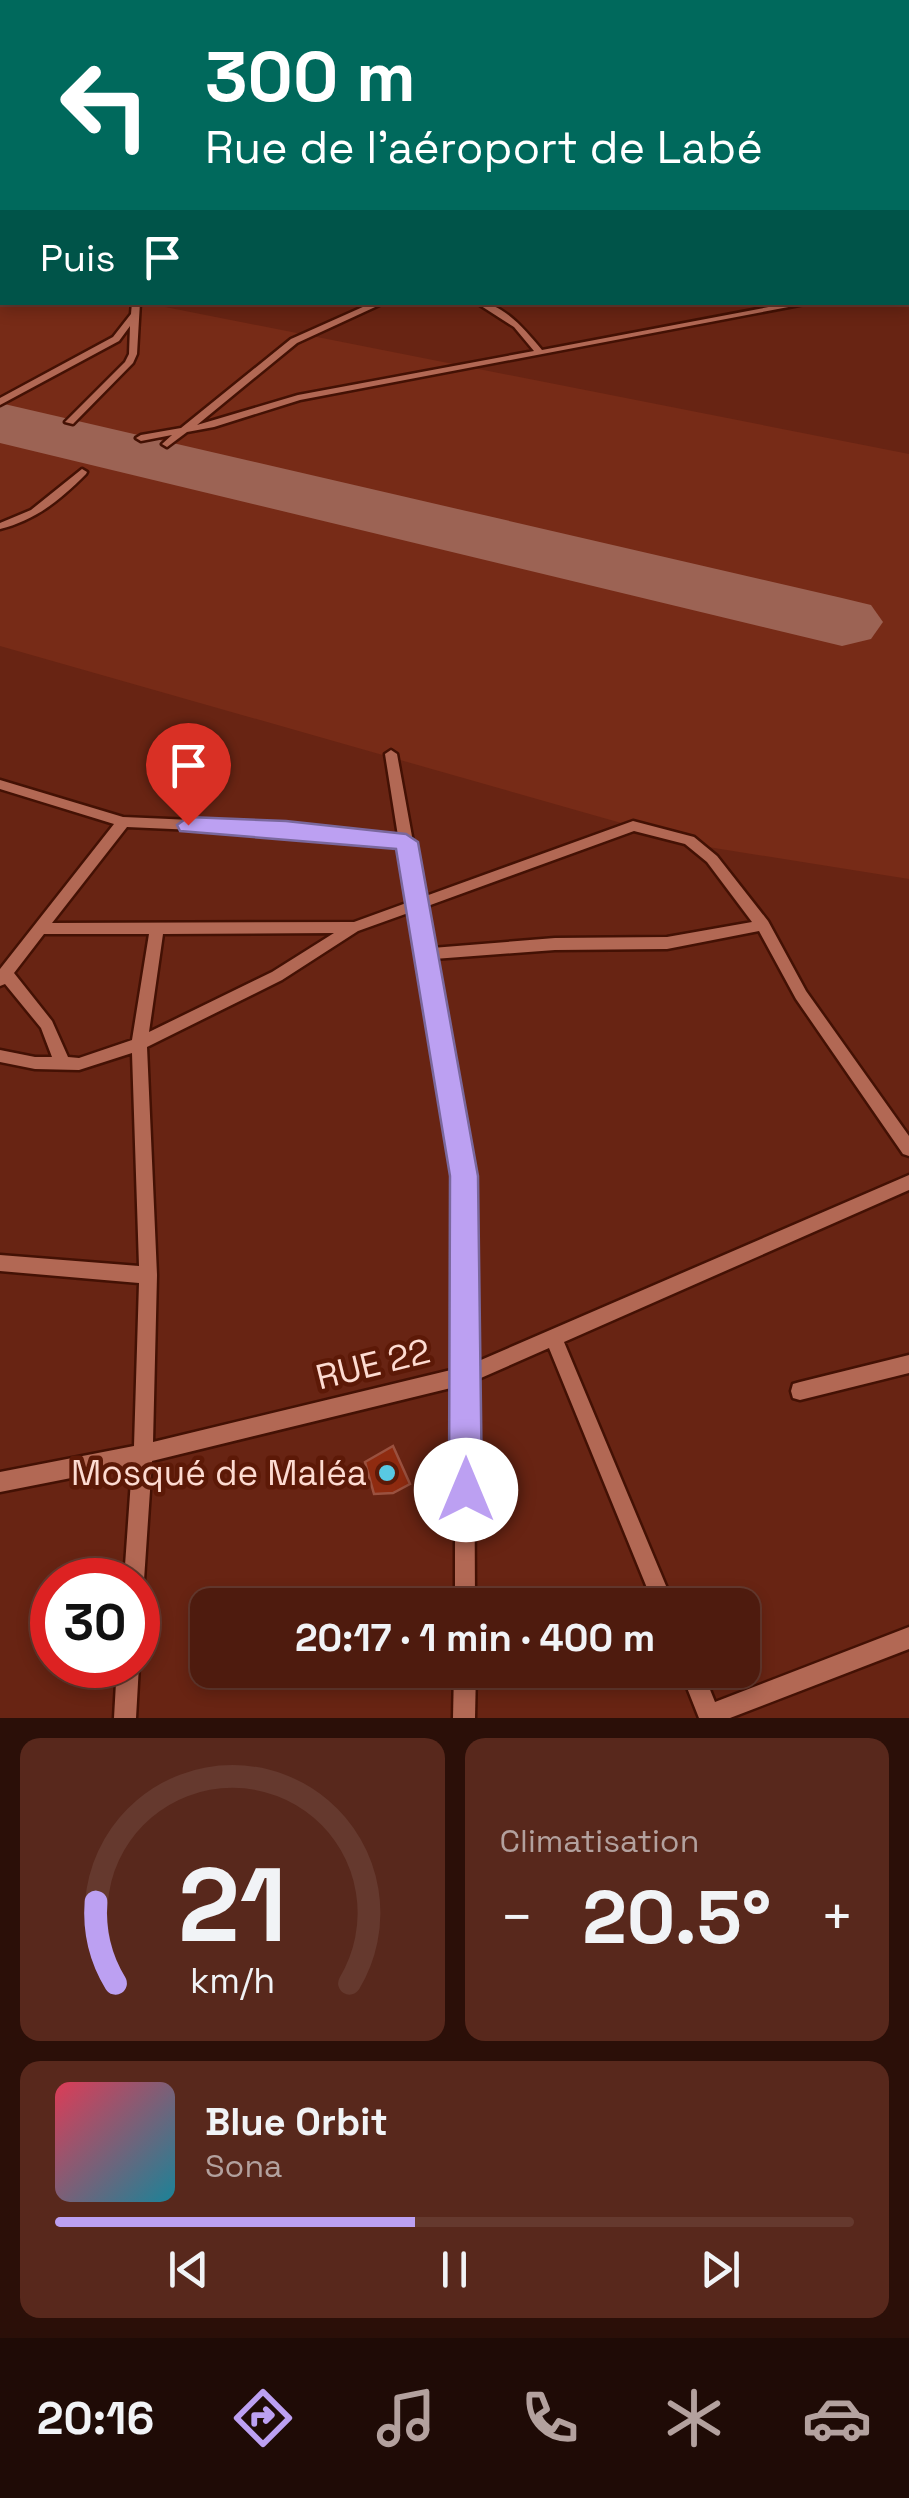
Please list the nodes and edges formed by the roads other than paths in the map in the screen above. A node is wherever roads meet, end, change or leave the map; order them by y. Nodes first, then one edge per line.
1 (375, 305) edge
2 (483, 305) edge
3 (764, 305) edge
4 (796, 305) edge
5 (136, 308) edge
6 (739, 316) junction
7 (540, 353) junction
8 (0, 402) edge
9 (70, 422) dead end
10 (181, 431) junction
11 (141, 438) dead end
12 (167, 444) dead end
13 (82, 472) dead end
14 (0, 526) edge
15 (391, 754) dead end
16 (0, 784) edge
17 (123, 822) junction
18 (406, 842) junction
19 (417, 904) junction
20 (762, 925) junction
21 (355, 927) junction
22 (157, 928) junction
23 (44, 929) junction
24 (426, 954) junction
25 (3, 977) edge
26 (139, 1044) junction
27 (0, 1056) edge
28 (63, 1064) junction
29 (909, 1148) edge
30 (909, 1182) edge
31 (0, 1263) edge
32 (148, 1275) junction
33 (553, 1336) junction
34 (909, 1364) edge
35 (466, 1375) junction
36 (800, 1391) dead end
37 (144, 1454) junction
38 (0, 1482) edge
39 (136, 1558) edge
40 (465, 1588) edge
41 (657, 1588) edge
42 (909, 1638) edge
43 (126, 1688) edge
44 (465, 1688) edge
45 (698, 1688) edge
46 (710, 1716) edge
47 (124, 1718) edge
48 (464, 1718) edge

1 - 10 street
2 - 7 street
3 - 6 street
4 - 6 street
5 - 8 street
5 - 9 street
6 - 7 street
7 - 10 street
10 - 11 street
10 - 12 street
13 - 14 street
15 - 18 street
16 - 17 street
17 - 18 street
17 - 23 street
18 - 19 street
19 - 20 street
19 - 21 street
19 - 24 street
20 - 24 street
20 - 29 street
21 - 22 street
21 - 26 street
22 - 23 street
22 - 26 street
23 - 25 street
24 - 35 street
25 - 28 street
26 - 28 street
26 - 32 street
27 - 28 street
30 - 33 street, RUE 22
31 - 32 street
32 - 37 street
33 - 35 street, RUE 22
33 - 41 street
34 - 36 street
35 - 37 street, RUE 22
35 - 40 street
37 - 38 street, RUE 22
37 - 39 street
42 - 46 street
43 - 47 street
44 - 48 street
45 - 46 street

